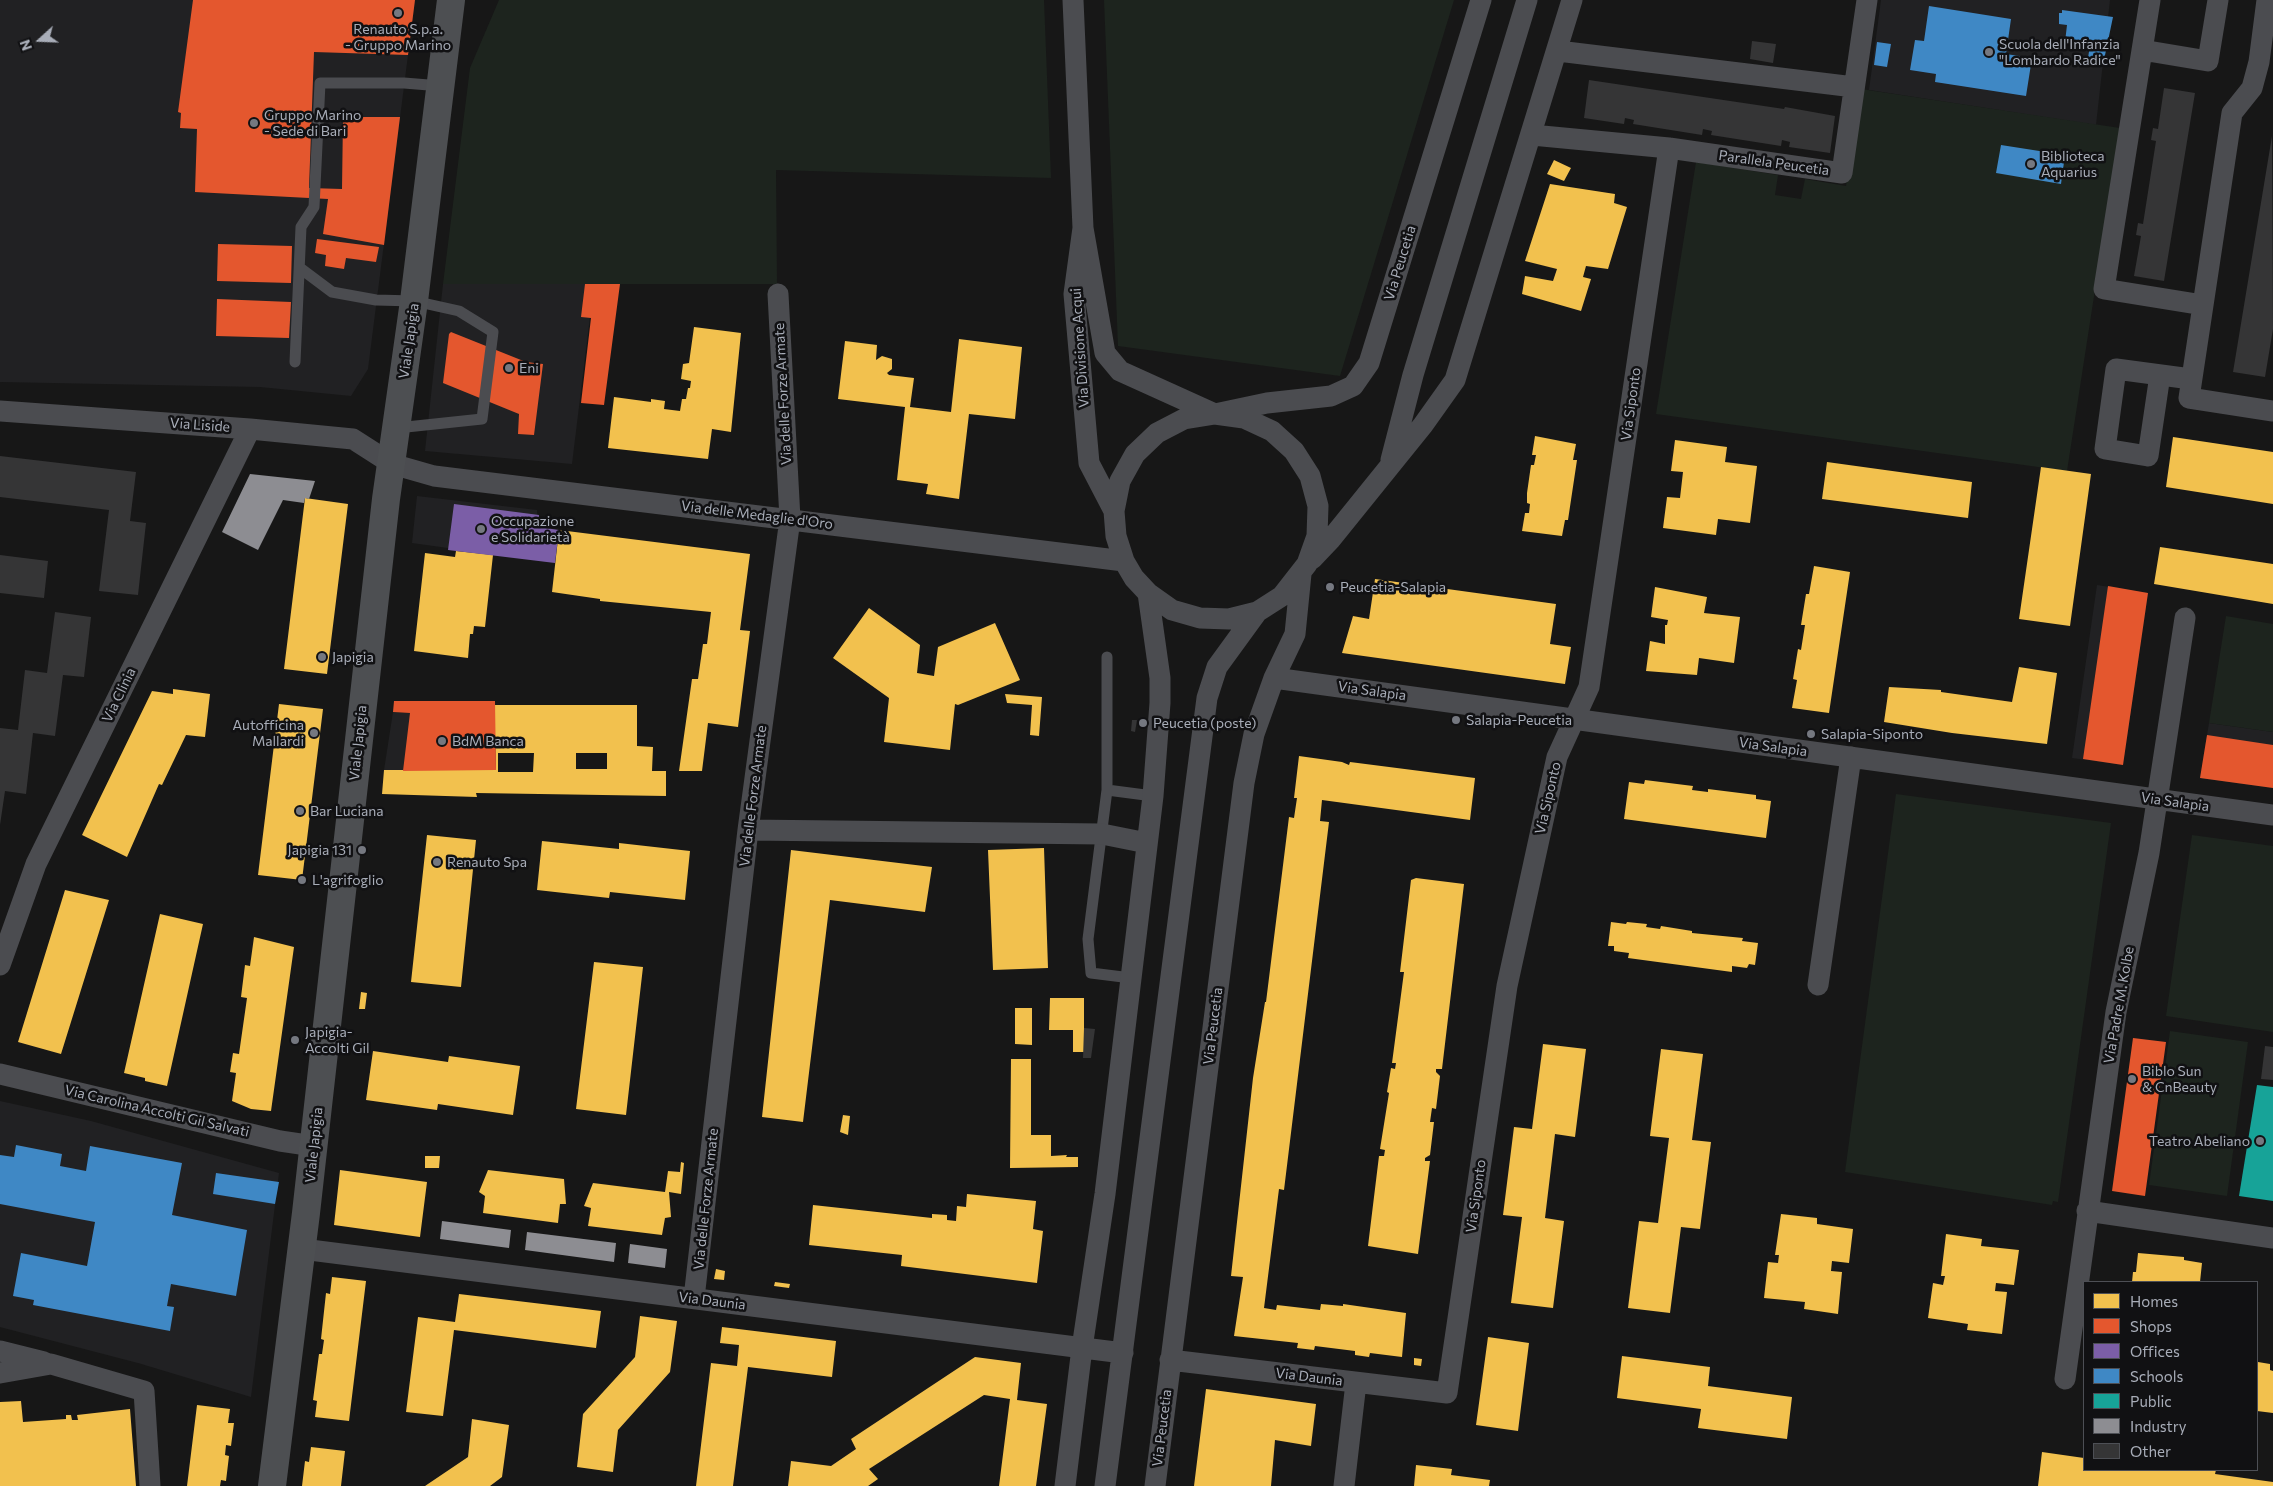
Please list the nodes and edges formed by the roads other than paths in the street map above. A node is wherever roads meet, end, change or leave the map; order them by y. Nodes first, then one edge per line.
1 (452, 0) edge
2 (464, 0) edge
3 (1074, 0) edge
4 (1481, 0) edge
5 (1527, 0) edge
6 (1572, 0) edge
7 (1867, 0) edge
8 (2150, 0) edge
9 (2218, 0) edge
10 (2266, 0) edge
11 (447, 35) junction
12 (2142, 50) junction
13 (1558, 51) junction
14 (2266, 64) edge
15 (441, 86) junction
16 (1854, 87) junction
17 (1532, 135) junction
18 (1669, 148) junction
19 (1082, 228) junction
20 (300, 268) junction
21 (778, 294) dead end
22 (414, 301) junction
23 (2203, 305) junction
24 (296, 362) dead end
25 (2160, 375) dead end
26 (2191, 379) junction
27 (0, 411) edge
28 (2273, 411) edge
29 (1215, 414) junction
30 (397, 428) junction
31 (250, 429) junction
32 (392, 464) junction
33 (1389, 465) junction
34 (1114, 511) junction
35 (790, 519) junction
36 (1124, 560) junction
37 (1304, 569) junction
38 (1148, 593) junction
39 (1257, 612) junction
40 (2185, 618) dead end
41 (1107, 657) dead end
42 (1274, 678) junction
43 (1574, 720) junction
44 (1851, 757) junction
45 (1108, 790) junction
46 (1153, 796) junction
47 (2157, 800) junction
48 (2273, 815) edge
49 (748, 830) junction
50 (1102, 834) junction
51 (1147, 843) junction
52 (0, 966) edge
53 (1131, 978) junction
54 (1818, 985) dead end
55 (0, 1074) edge
56 (314, 1146) junction
57 (2087, 1211) junction
58 (2273, 1238) edge
59 (302, 1249) junction
60 (694, 1298) junction
61 (1082, 1348) junction
62 (0, 1351) edge
63 (1123, 1353) junction
64 (1170, 1360) junction
65 (51, 1364) junction
66 (0, 1373) edge
67 (2065, 1379) dead end
68 (1356, 1384) junction
69 (1448, 1393) joint
70 (150, 1486) edge
71 (272, 1486) edge
72 (1066, 1486) edge
73 (1105, 1486) edge
74 (1155, 1486) edge
75 (1344, 1486) edge

1 - 11 main road, Viale Japigia
2 - 11 street
3 - 19 street, Via Divisione Acqui
4 - 29 street, Via Peucetia
5 - 33 street, Via Peucetia
6 - 13 street, Via Peucetia
7 - 16 street, Parallela Peucetia
8 - 12 street
9 - 12 street
10 - 14 street
11 - 15 main road, Viale Japigia
12 - 23 street
13 - 16 street
13 - 17 street, Via Peucetia
14 - 23 street
15 - 20 lane
15 - 22 main road, Viale Japigia
16 - 18 street, Parallela Peucetia
17 - 18 street, Parallela Peucetia
17 - 33 street, Via Peucetia
18 - 43 street, Via Siponto
19 - 29 street, Via Peucetia
19 - 34 street, Via Divisione Acqui
20 - 22 lane
20 - 24 lane
21 - 35 street, Via delle Forze Armate
22 - 30 main road, Viale Japigia
22 - 30 lane
23 - 26 street
25 - 26 street
26 - 28 street
27 - 31 street, Via Liside
29 - 34 street, Via Peucetia
29 - 37 street, Via Peucetia
30 - 32 main road, Viale Japigia
31 - 32 street, Via Liside
31 - 52 street, Via Clinia
32 - 35 street, Via delle Medaglie d'Oro
32 - 56 main road, Viale Japigia
33 - 37 street, Via Peucetia
34 - 36 street, Via Peucetia
35 - 36 street, Via delle Medaglie d'Oro
35 - 49 street, Via delle Forze Armate
36 - 38 street, Via Peucetia
37 - 39 street, Via Peucetia
37 - 42 street, Via Peucetia
38 - 39 street, Via Peucetia
38 - 46 street
39 - 63 street
40 - 47 street, Via Padre M. Kolbe
41 - 45 lane
42 - 43 street, Via Salapia
42 - 64 street, Via Peucetia
43 - 44 street, Via Salapia
43 - 69 street, Via Siponto
44 - 47 street, Via Salapia
44 - 54 street
45 - 46 lane
45 - 50 lane
46 - 51 street
47 - 48 street, Via Salapia
47 - 57 street, Via Padre M. Kolbe
49 - 50 street
49 - 60 street, Via delle Forze Armate
50 - 51 street
50 - 53 lane
51 - 53 street
53 - 61 street
55 - 56 street, Via Carolina Accolti Gil Salvati
56 - 59 main road, Viale Japigia
57 - 58 street
57 - 67 street, Via Padre M. Kolbe
59 - 60 street, Via Daunia
59 - 71 main road, Viale Japigia
60 - 61 street, Via Daunia
61 - 63 street, Via Daunia
61 - 72 street
62 - 65 street
63 - 73 street
64 - 68 street, Via Daunia
64 - 74 street, Via Peucetia
65 - 66 street
65 - 70 street
68 - 69 street, Via Daunia
68 - 75 street

